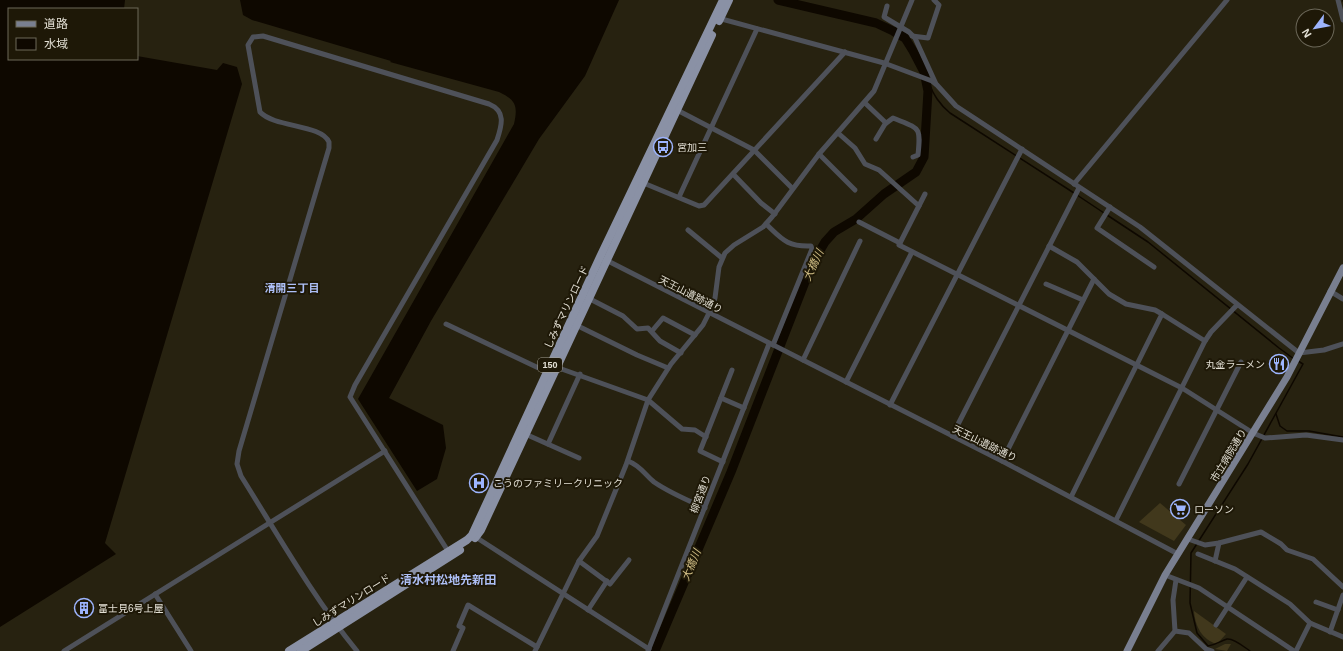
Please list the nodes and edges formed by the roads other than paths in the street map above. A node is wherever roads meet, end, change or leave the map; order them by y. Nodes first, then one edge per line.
1 (723, 0) edge
2 (729, 0) edge
3 (912, 0) edge
4 (934, 0) edge
5 (1227, 0) edge
6 (1338, 0) edge
7 (887, 6) dead end
8 (718, 18) junction
9 (1343, 20) edge
10 (900, 28) junction
11 (757, 30) junction
12 (912, 36) junction
13 (845, 52) junction
14 (884, 63) junction
15 (934, 83) junction
16 (865, 103) junction
17 (675, 109) junction
18 (886, 123) junction
19 (712, 128) junction
20 (838, 133) junction
21 (876, 139) dead end
22 (754, 150) junction
23 (1022, 150) junction
24 (819, 154) junction
25 (913, 156) dead end
26 (733, 174) junction
27 (640, 181) junction
28 (1074, 184) junction
29 (792, 188) junction
30 (1079, 188) junction
31 (855, 190) dead end
32 (925, 194) dead end
33 (679, 197) junction
34 (919, 206) junction
35 (1110, 208) junction
36 (775, 214) junction
37 (859, 222) dead end
38 (766, 224) junction
39 (688, 230) dead end
40 (860, 242) dead end
41 (900, 243) junction
42 (1049, 246) junction
43 (912, 252) junction
44 (722, 258) junction
45 (603, 259) junction
46 (1154, 267) dead end
47 (1342, 272) edge
48 (958, 275) junction
49 (1094, 279) junction
50 (1046, 284) dead end
51 (1330, 291) junction
52 (588, 298) junction
53 (1343, 299) edge
54 (1083, 300) junction
55 (1019, 305) junction
56 (1237, 305) junction
57 (709, 313) junction
58 (1162, 314) junction
59 (446, 324) dead end
60 (576, 325) junction
61 (1068, 330) junction
62 (652, 331) junction
63 (695, 335) junction
64 (1205, 340) junction
65 (1343, 344) edge
66 (772, 345) junction
67 (681, 353) junction
68 (1299, 353) junction
69 (803, 360) junction
70 (1241, 362) dead end
71 (1138, 366) junction
72 (556, 367) junction
73 (668, 368) junction
74 (732, 370) dead end
75 (547, 372) junction
76 (580, 374) junction
77 (846, 382) junction
78 (1182, 388) junction
79 (721, 398) junction
80 (648, 400) junction
81 (890, 405) junction
82 (744, 408) junction
83 (1217, 409) junction
84 (523, 433) junction
85 (1253, 433) junction
86 (952, 436) junction
87 (706, 437) junction
88 (1343, 440) edge
89 (548, 444) junction
90 (385, 451) junction
91 (579, 458) dead end
92 (628, 461) junction
93 (1002, 461) junction
94 (723, 462) junction
95 (1179, 484) dead end
96 (1071, 497) junction
97 (704, 508) junction
98 (1116, 520) junction
99 (270, 522) junction
100 (474, 536) junction
101 (1188, 539) junction
102 (1219, 543) junction
103 (448, 551) junction
104 (1178, 554) junction
105 (1198, 554) dead end
106 (629, 560) dead end
107 (579, 561) junction
108 (1215, 561) junction
109 (1165, 575) junction
110 (1247, 577) junction
111 (1176, 580) junction
112 (607, 581) junction
113 (1343, 587) edge
114 (562, 593) junction
115 (154, 594) junction
116 (1343, 595) edge
117 (1316, 602) dead end
118 (1228, 607) junction
119 (588, 610) junction
120 (1338, 610) junction
121 (1310, 623) junction
122 (336, 625) junction
123 (1216, 625) dead end
124 (1175, 631) junction
125 (1330, 632) junction
126 (1343, 637) edge
127 (536, 649) edge
128 (649, 650) edge
129 (64, 651) edge
130 (191, 651) edge
131 (289, 651) edge
132 (301, 651) edge
133 (357, 651) edge
134 (453, 651) edge
135 (1127, 651) edge
136 (1158, 651) edge
137 (1212, 651) edge
138 (1295, 651) edge

1 - 8 highway, しみずマリンロード / 150
2 - 8 highway, しみずマリンロード / 150
3 - 10 street
4 - 12 street
5 - 28 street
6 - 9 street
7 - 10 street
8 - 11 street
8 - 17 highway, しみずマリンロード / 150
10 - 12 street
10 - 14 street
11 - 13 street
11 - 19 street
12 - 15 street
13 - 14 street
13 - 22 street
14 - 15 street
14 - 16 street
15 - 23 street
16 - 18 street
16 - 20 street
17 - 19 street
17 - 27 highway, しみずマリンロード / 150
18 - 21 street
18 - 25 street
19 - 22 street
19 - 33 street
20 - 24 street
20 - 34 street
22 - 26 street
22 - 29 street
23 - 28 street
23 - 48 street
24 - 29 street
24 - 31 street
26 - 33 street
26 - 36 street
27 - 33 street
27 - 45 highway, しみずマリンロード / 150
28 - 30 street
29 - 36 street
30 - 35 street
30 - 42 street
32 - 34 street
34 - 41 street
35 - 46 street
35 - 56 street
36 - 38 street
37 - 41 street
38 - 44 street
38 - 66 street, 柳宮通り
39 - 44 street
40 - 69 street
41 - 43 street
42 - 49 street
42 - 55 street
43 - 48 street
43 - 77 street
44 - 57 street
45 - 52 highway, しみずマリンロード / 150
45 - 57 street, 天王山遺跡通り
45 - 75 highway, しみずマリンロード / 150
47 - 51 main road, 市立病院通り
48 - 55 street
48 - 81 street
49 - 54 street
49 - 58 street
50 - 54 street
51 - 53 street
51 - 68 main road, 市立病院通り
52 - 60 highway, しみずマリンロード / 150
52 - 62 street
54 - 61 street
55 - 61 street
55 - 86 street
56 - 64 street
56 - 68 street
57 - 63 street
57 - 66 street, 天王山遺跡通り
58 - 64 street
58 - 71 street
59 - 75 street
60 - 72 highway, しみずマリンロード / 150
60 - 73 street
61 - 71 street
61 - 93 street
62 - 63 street
62 - 67 street
63 - 67 street
64 - 78 street
65 - 68 street
66 - 69 street, 天王山遺跡通り
66 - 82 street, 柳宮通り
67 - 73 street
68 - 85 main road, 市立病院通り
69 - 77 street, 天王山遺跡通り
70 - 83 street
71 - 78 street
71 - 96 street
72 - 76 street
72 - 84 highway, しみずマリンロード / 150
73 - 80 street
74 - 79 street
75 - 84 highway, しみずマリンロード / 150
76 - 80 street
76 - 89 street
77 - 81 street, 天王山遺跡通り
78 - 83 street
78 - 98 street
79 - 82 street
79 - 87 street
80 - 87 street
80 - 92 street
81 - 86 street, 天王山遺跡通り
82 - 94 street, 柳宮通り
83 - 85 street
83 - 95 street
84 - 89 street
84 - 100 highway, しみずマリンロード / 150
85 - 88 street
85 - 101 main road, 市立病院通り
86 - 93 street, 天王山遺跡通り
87 - 94 street
89 - 91 street
90 - 99 street
90 - 99 street
90 - 103 street
92 - 97 street
92 - 107 street
93 - 96 street, 天王山遺跡通り
94 - 97 street, 柳宮通り
96 - 98 street, 天王山遺跡通り
97 - 128 street, 柳宮通り
98 - 104 street, 天王山遺跡通り
99 - 115 street
99 - 122 street
100 - 103 highway, しみずマリンロード / 150
100 - 114 street
100 - 122 highway, しみずマリンロード / 150
101 - 102 street
101 - 104 main road, 市立病院通り
102 - 108 street
102 - 113 street
103 - 122 highway, しみずマリンロード / 150
104 - 109 main road, 市立病院通り
105 - 108 street
106 - 112 street
107 - 112 street
107 - 114 street
108 - 110 street
109 - 111 street
109 - 135 main road, 市立病院通り
110 - 118 street
110 - 121 street
111 - 118 street
111 - 124 street
112 - 119 street
114 - 119 street
114 - 127 street
115 - 129 street
115 - 130 street
116 - 120 street
117 - 120 street
118 - 123 street
118 - 138 street
119 - 128 street
120 - 125 street
121 - 125 street
121 - 138 street
122 - 131 highway, しみずマリンロード / 150
122 - 132 highway, しみずマリンロード / 150
122 - 133 street
124 - 136 street
124 - 137 street
125 - 126 street
127 - 134 street

